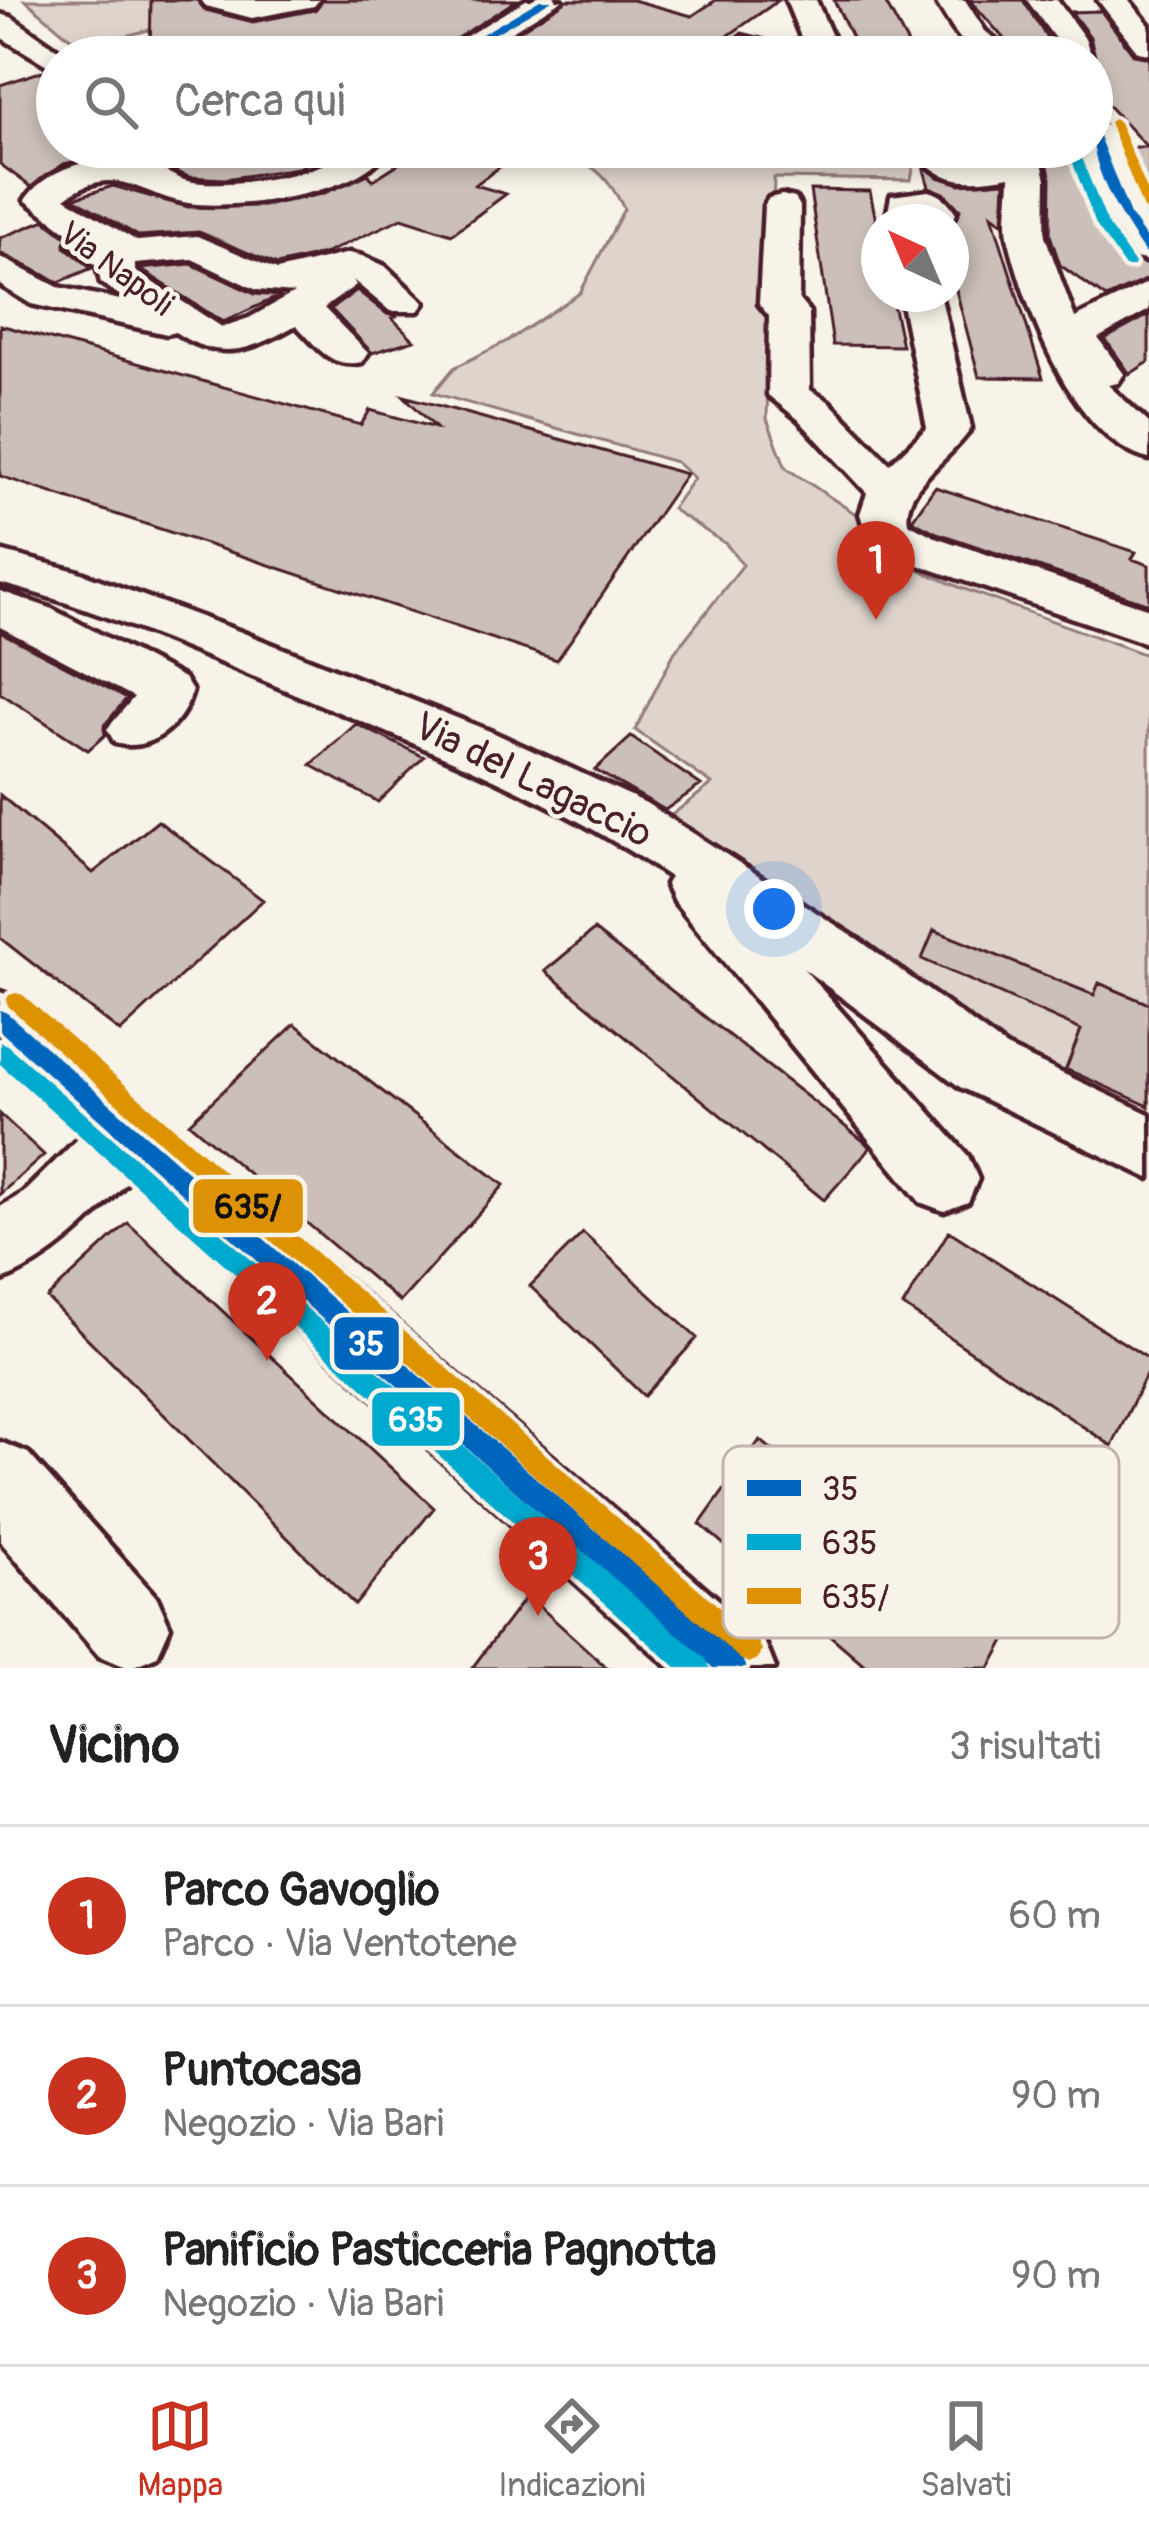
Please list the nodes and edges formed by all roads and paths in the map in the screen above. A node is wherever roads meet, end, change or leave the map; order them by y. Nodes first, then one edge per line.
1 (216, 0) edge
2 (304, 0) edge
3 (547, 0) edge
4 (801, 0) edge
5 (950, 0) edge
6 (1042, 0) edge
7 (1113, 0) edge
8 (1128, 0) edge
9 (1149, 25) edge
10 (8, 34) edge
11 (484, 36) edge
12 (816, 36) edge
13 (973, 36) edge
14 (1068, 36) edge
15 (1149, 45) edge
16 (36, 50) edge
17 (104, 168) edge
18 (148, 168) edge
19 (346, 168) edge
20 (956, 168) edge
21 (1008, 168) edge
22 (1029, 168) edge
23 (1029, 168) edge
24 (1106, 168) edge
25 (782, 206) dead end
26 (38, 210) dead end
27 (336, 227) dead end
28 (1149, 250) edge
29 (230, 262) junction
30 (0, 269) edge
31 (362, 273) junction
32 (1149, 294) edge
33 (404, 304) dead end
34 (299, 305) junction
35 (924, 312) edge
36 (1085, 318) junction
37 (195, 327) junction
38 (347, 353) dead end
39 (1143, 405) edge
40 (1149, 446) edge
41 (890, 491) junction
42 (0, 567) edge
43 (0, 608) edge
44 (1149, 627) edge
45 (134, 729) dead end
46 (699, 865) junction
47 (0, 1018) edge
48 (131, 1132) junction
49 (1149, 1147) edge
50 (944, 1179) dead end
51 (0, 1247) edge
52 (0, 1481) edge
53 (128, 1628) dead end
54 (734, 1668) edge

1 - 2 street
3 - 11 street
4 - 12 street
5 - 13 street
6 - 14 street
7 - 15 street
8 - 9 street
10 - 16 street
17 - 29 street, Via Napoli
18 - 19 street, Via Napoli
20 - 21 street
22 - 36 street
23 - 40 street
24 - 28 street
25 - 41 street
26 - 37 street, Via Napoli
27 - 29 street, Via Napoli
29 - 31 street, Via Napoli
30 - 37 street, Via Napoli
31 - 33 street
31 - 34 street, Via Napoli
32 - 36 street
34 - 37 street, Via Napoli
34 - 38 street
35 - 41 street
36 - 39 street
41 - 44 street
42 - 46 street, Via del Lagaccio
43 - 45 street
46 - 49 street, Via del Lagaccio
46 - 50 street
47 - 48 street
48 - 51 street
48 - 54 street
52 - 53 street

